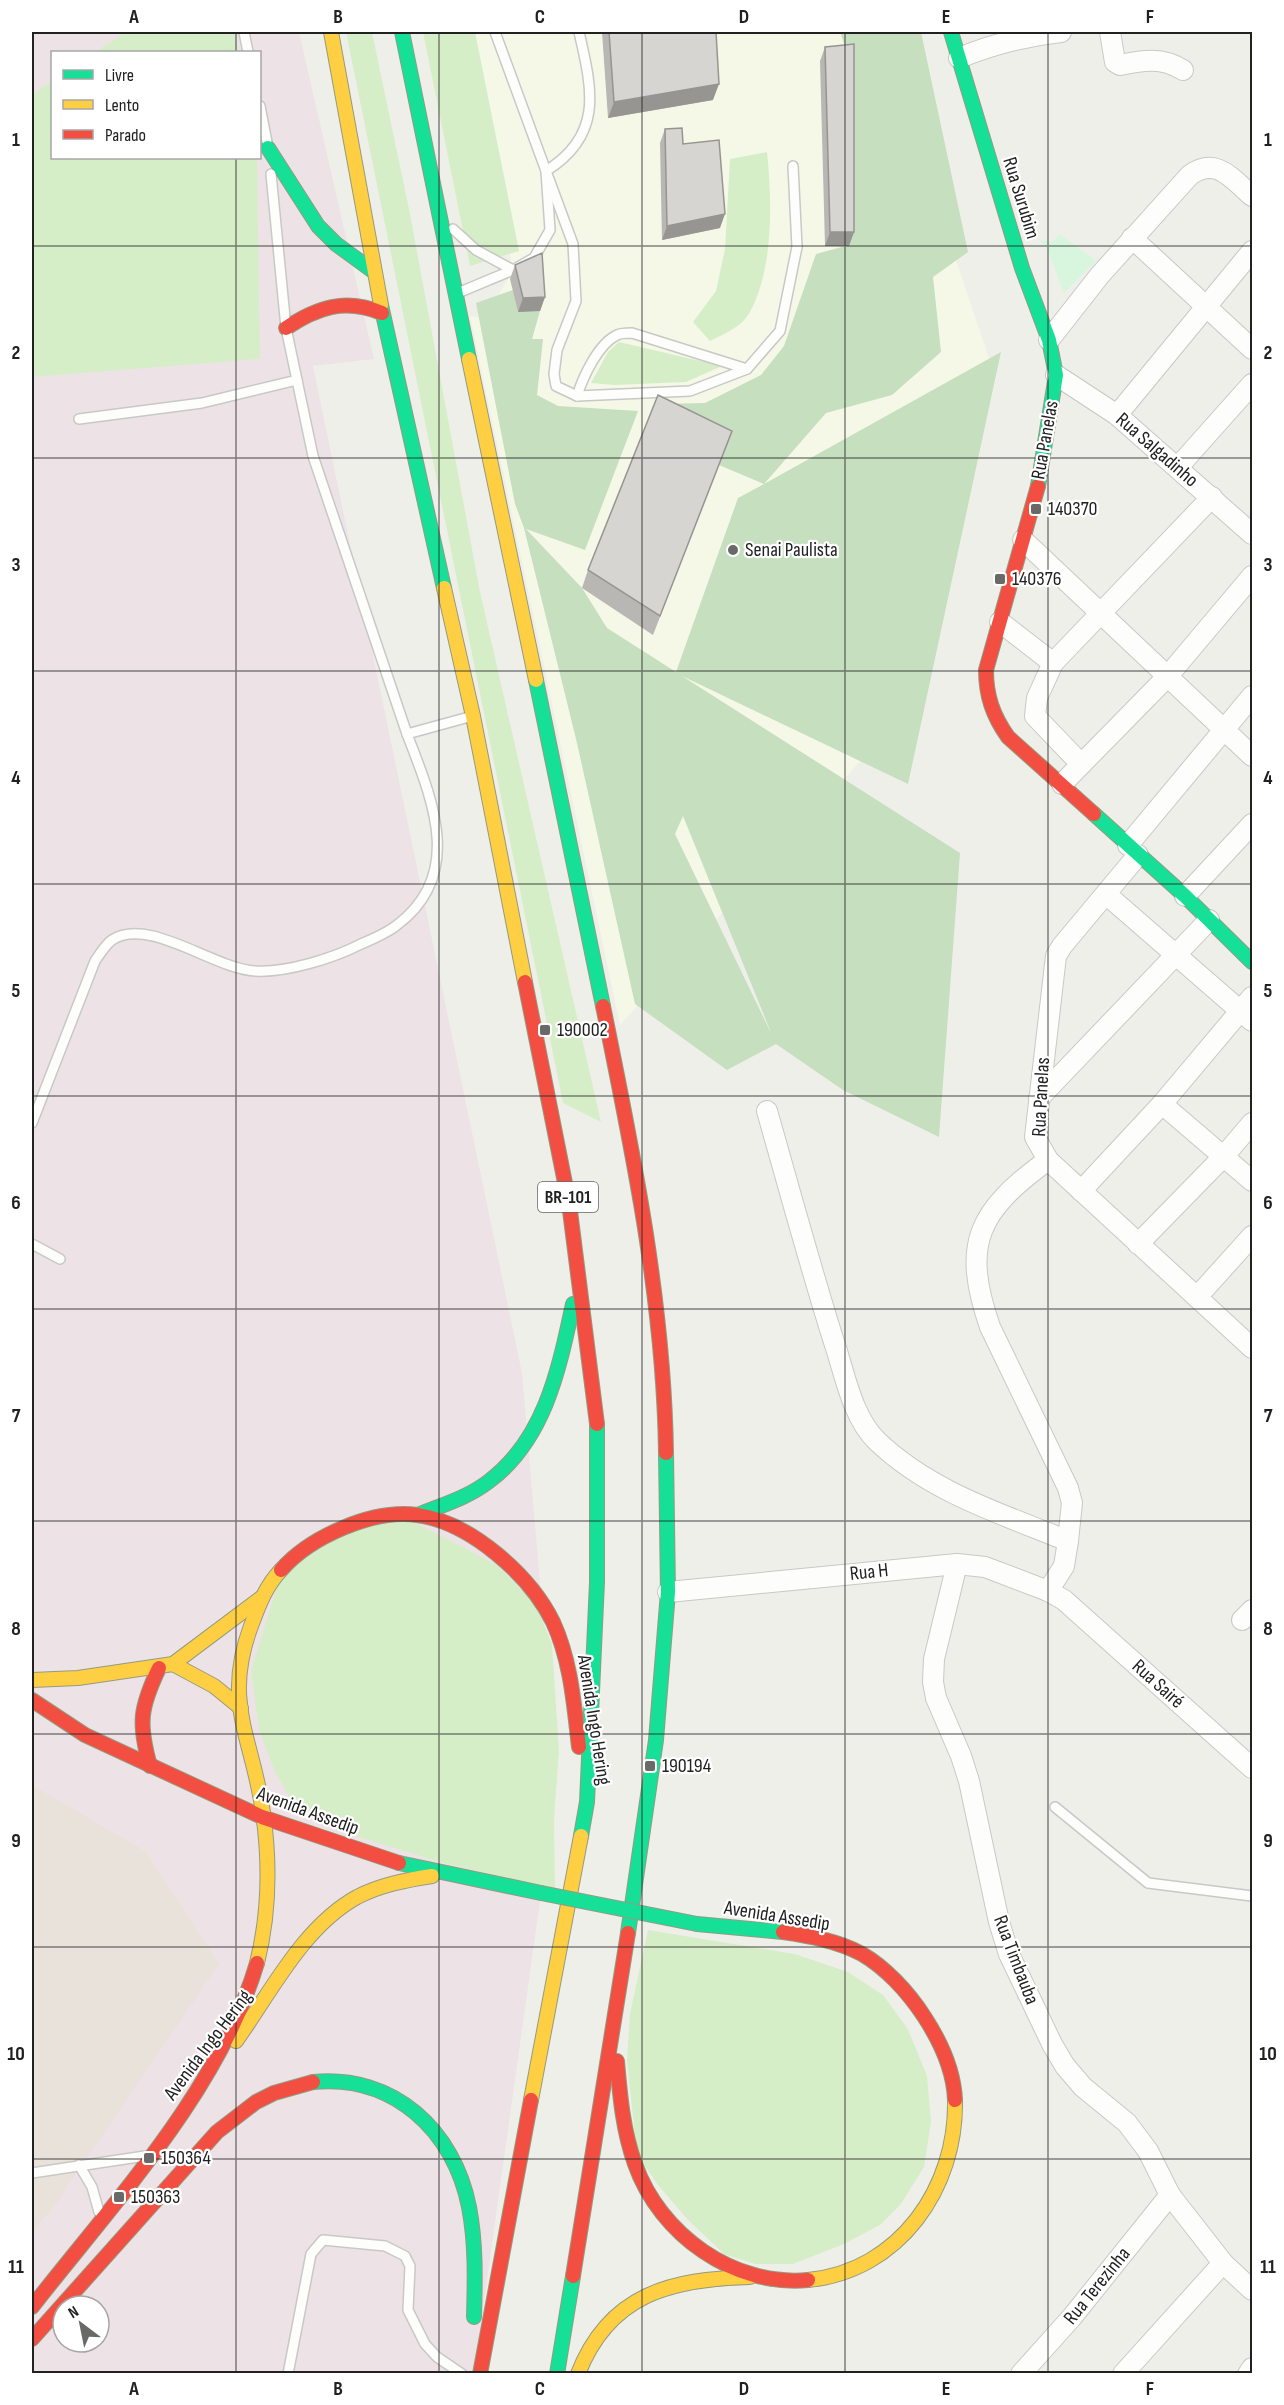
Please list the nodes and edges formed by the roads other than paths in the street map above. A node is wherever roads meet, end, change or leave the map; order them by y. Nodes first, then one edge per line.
1 (243, 32) edge
2 (331, 32) edge
3 (402, 32) edge
4 (495, 32) edge
5 (579, 32) edge
6 (951, 32) edge
7 (1061, 32) edge
8 (1110, 32) edge
9 (248, 51) edge
10 (959, 58) junction
11 (1183, 70) dead end
12 (261, 111) edge
13 (268, 148) junction
14 (793, 166) dead end
15 (546, 171) junction
16 (1252, 196) edge
17 (439, 212) junction
18 (1132, 238) junction
19 (1252, 251) edge
20 (513, 270) junction
21 (373, 271) junction
22 (456, 293) junction
23 (1208, 308) junction
24 (382, 313) junction
25 (286, 328) junction
26 (1049, 340) junction
27 (1252, 349) edge
28 (747, 369) junction
29 (1056, 375) junction
30 (297, 380) junction
31 (1252, 384) edge
32 (577, 396) junction
33 (1117, 415) junction
34 (78, 419) dead end
35 (1178, 467) junction
36 (1212, 497) junction
37 (1250, 526) edge
38 (1023, 540) junction
39 (1252, 576) edge
40 (1102, 615) junction
41 (1000, 622) junction
42 (1053, 663) junction
43 (1167, 677) junction
44 (1252, 696) edge
45 (473, 716) junction
46 (1223, 730) junction
47 (407, 734) junction
48 (1252, 756) edge
49 (1080, 764) junction
50 (1062, 784) junction
51 (1252, 824) edge
52 (1133, 850) junction
53 (1107, 895) junction
54 (1185, 896) junction
55 (1209, 920) junction
56 (1250, 954) edge
57 (1177, 956) junction
58 (1249, 1010) edge
59 (1039, 1098) junction
60 (1162, 1104) junction
61 (767, 1111) dead end
62 (32, 1123) edge
63 (1252, 1123) edge
64 (1224, 1156) junction
65 (1048, 1160) junction
66 (1252, 1181) edge
67 (1081, 1191) junction
68 (1252, 1236) edge
69 (32, 1244) edge
70 (1138, 1244) junction
71 (60, 1259) dead end
72 (579, 1273) junction
73 (1197, 1297) junction
74 (1252, 1348) edge
75 (418, 1515) junction
76 (1068, 1541) junction
77 (957, 1564) junction
78 (668, 1592) junction
79 (1056, 1595) junction
80 (261, 1598) junction
81 (166, 1666) junction
82 (32, 1680) edge
83 (32, 1700) edge
84 (241, 1708) junction
85 (150, 1766) junction
86 (1252, 1768) edge
87 (587, 1802) junction
88 (1055, 1807) dead end
89 (262, 1817) junction
90 (441, 1874) junction
91 (1252, 1896) edge
92 (615, 2023) junction
93 (175, 2121) junction
94 (153, 2155) junction
95 (79, 2165) junction
96 (32, 2174) edge
97 (1170, 2195) junction
98 (100, 2218) junction
99 (1223, 2263) junction
100 (750, 2277) junction
101 (1252, 2290) edge
102 (32, 2307) edge
103 (32, 2339) edge
104 (1252, 2368) edge
105 (288, 2373) edge
106 (462, 2373) edge
107 (473, 2373) edge
108 (480, 2373) edge
109 (557, 2373) edge
110 (578, 2373) edge
111 (1022, 2373) edge
112 (1123, 2373) edge
113 (1248, 2373) edge

1 - 9 lane
2 - 21 main road, BR-101
3 - 17 main road
4 - 15 lane
5 - 15 lane
6 - 10 main road, Rua Surubim
7 - 10 street
8 - 11 street
10 - 26 main road, Rua Surubim
12 - 13 lane
13 - 21 main road
13 - 25 lane
14 - 28 lane
15 - 20 lane
15 - 32 lane
16 - 18 street
17 - 20 lane
17 - 22 main road
18 - 23 street
18 - 26 street
19 - 23 street
20 - 22 lane
21 - 24 main road, BR-101
22 - 78 main road
23 - 27 street
23 - 33 street
24 - 25 main road
24 - 45 main road, BR-101
25 - 30 lane
26 - 29 main road, Rua Surubim
28 - 32 lane
28 - 32 lane
29 - 33 street, Rua Salgadinho
29 - 38 main road, Rua Panelas
30 - 34 lane
30 - 47 lane
31 - 35 street
33 - 35 street, Rua Salgadinho
35 - 36 street, Rua Salgadinho
36 - 37 street, Rua Salgadinho
36 - 40 street
38 - 40 street
38 - 41 main road, Rua Panelas
39 - 43 street
40 - 42 street
40 - 43 street
41 - 42 street
41 - 50 main road, Rua Panelas
42 - 49 street
43 - 46 street
43 - 49 street
44 - 46 street, Rua Panelas
45 - 47 lane
45 - 72 main road, BR-101
46 - 48 street
46 - 52 street, Rua Panelas
47 - 62 lane
49 - 50 street
50 - 52 main road, Rua Panelas
51 - 54 street
52 - 53 street, Rua Panelas
52 - 54 main road, Rua Panelas
53 - 57 street
53 - 59 street, Rua Panelas
54 - 55 main road, Rua Panelas
55 - 56 main road, Rua Panelas
55 - 57 street
57 - 58 street
57 - 59 street
58 - 60 street
59 - 65 street, Rua Panelas
60 - 64 street
60 - 67 street
61 - 76 street
63 - 64 street
64 - 66 street
64 - 70 street
65 - 67 street, Rua Panelas
65 - 76 street
67 - 70 street, Rua Panelas
68 - 73 street
69 - 71 lane
70 - 73 street, Rua Panelas
72 - 75 main road
72 - 87 main road, BR-101
73 - 74 street, Rua Panelas
75 - 80 main road, Avenida Ingo Hering
75 - 87 main road, Avenida Ingo Hering
76 - 79 street
77 - 78 street, Rua H
77 - 79 street, Rua H
77 - 97 street, Rua Timbauba
78 - 92 main road
79 - 86 street, Rua Sairé
80 - 81 main road
80 - 84 main road, Avenida Ingo Hering
81 - 82 main road
81 - 84 main road
81 - 85 main road
83 - 85 main road, Avenida Assedip
84 - 89 main road, Avenida Ingo Hering
85 - 89 main road, Avenida Assedip
87 - 108 main road, BR-101
88 - 91 lane
89 - 90 main road, Avenida Assedip
89 - 93 main road, Avenida Ingo Hering
90 - 93 main road, Avenida Ingo Hering
90 - 100 main road, Avenida Assedip, bridge
92 - 100 main road, Avenida Assedip
92 - 109 main road
93 - 94 main road, Avenida Ingo Hering
94 - 95 lane
94 - 98 main road, Avenida Ingo Hering
95 - 96 lane
95 - 98 lane
97 - 99 street, Rua Timbauba
97 - 111 street, Rua Terezinha
98 - 102 main road, Avenida Ingo Hering
99 - 101 street, Rua Timbauba
99 - 112 street
100 - 110 main road
103 - 107 main road
104 - 113 street
105 - 106 lane

